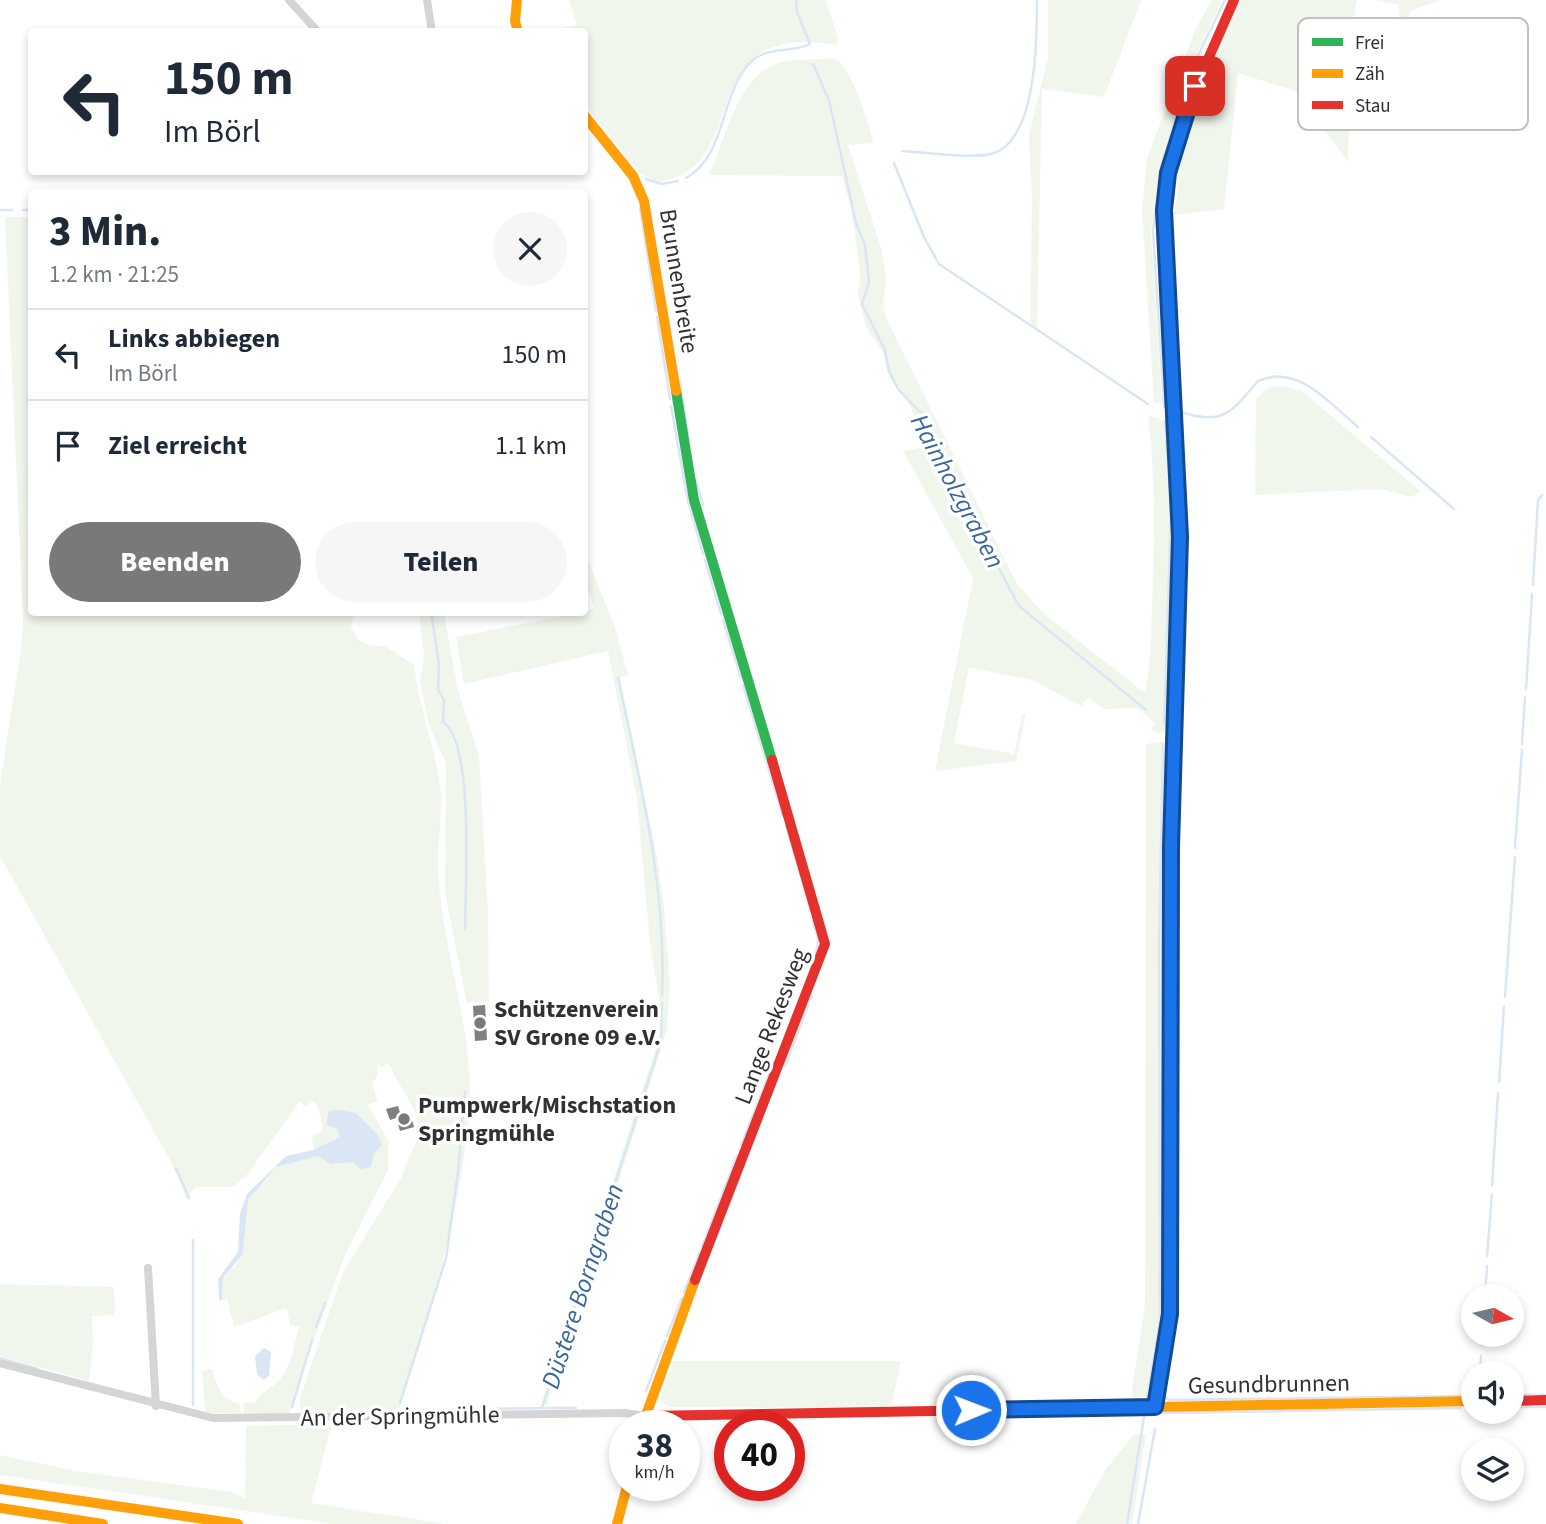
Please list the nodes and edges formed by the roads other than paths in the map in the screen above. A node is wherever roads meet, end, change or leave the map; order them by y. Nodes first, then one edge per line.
1 (289, 0) edge
2 (427, 0) edge
3 (517, 0) edge
4 (1234, 0) edge
5 (314, 28) edge
6 (431, 28) edge
7 (517, 28) edge
8 (588, 120) edge
9 (688, 472) joint
10 (148, 1268) dead end
11 (0, 1363) edge
12 (1546, 1400) edge
13 (1461, 1401) edge
14 (1524, 1401) edge
15 (156, 1406) junction
16 (1155, 1407) junction
17 (648, 1410) edge
18 (609, 1413) edge
19 (700, 1419) edge
20 (0, 1489) edge
21 (623, 1501) edge
22 (0, 1508) edge
23 (103, 1524) edge
24 (238, 1524) edge
25 (617, 1524) edge

1 - 5 street
2 - 6 street
3 - 7 main road
4 - 16 main road
8 - 9 main road, Brunnenbreite
9 - 17 main road, Lange Rekesweg
10 - 15 street
11 - 15 street, An der Springmühle
12 - 14 main road
13 - 16 main road, Gesundbrunnen
15 - 18 street, An der Springmühle
16 - 19 main road, Gesundbrunnen
20 - 24 main road
21 - 25 main road
22 - 23 main road

